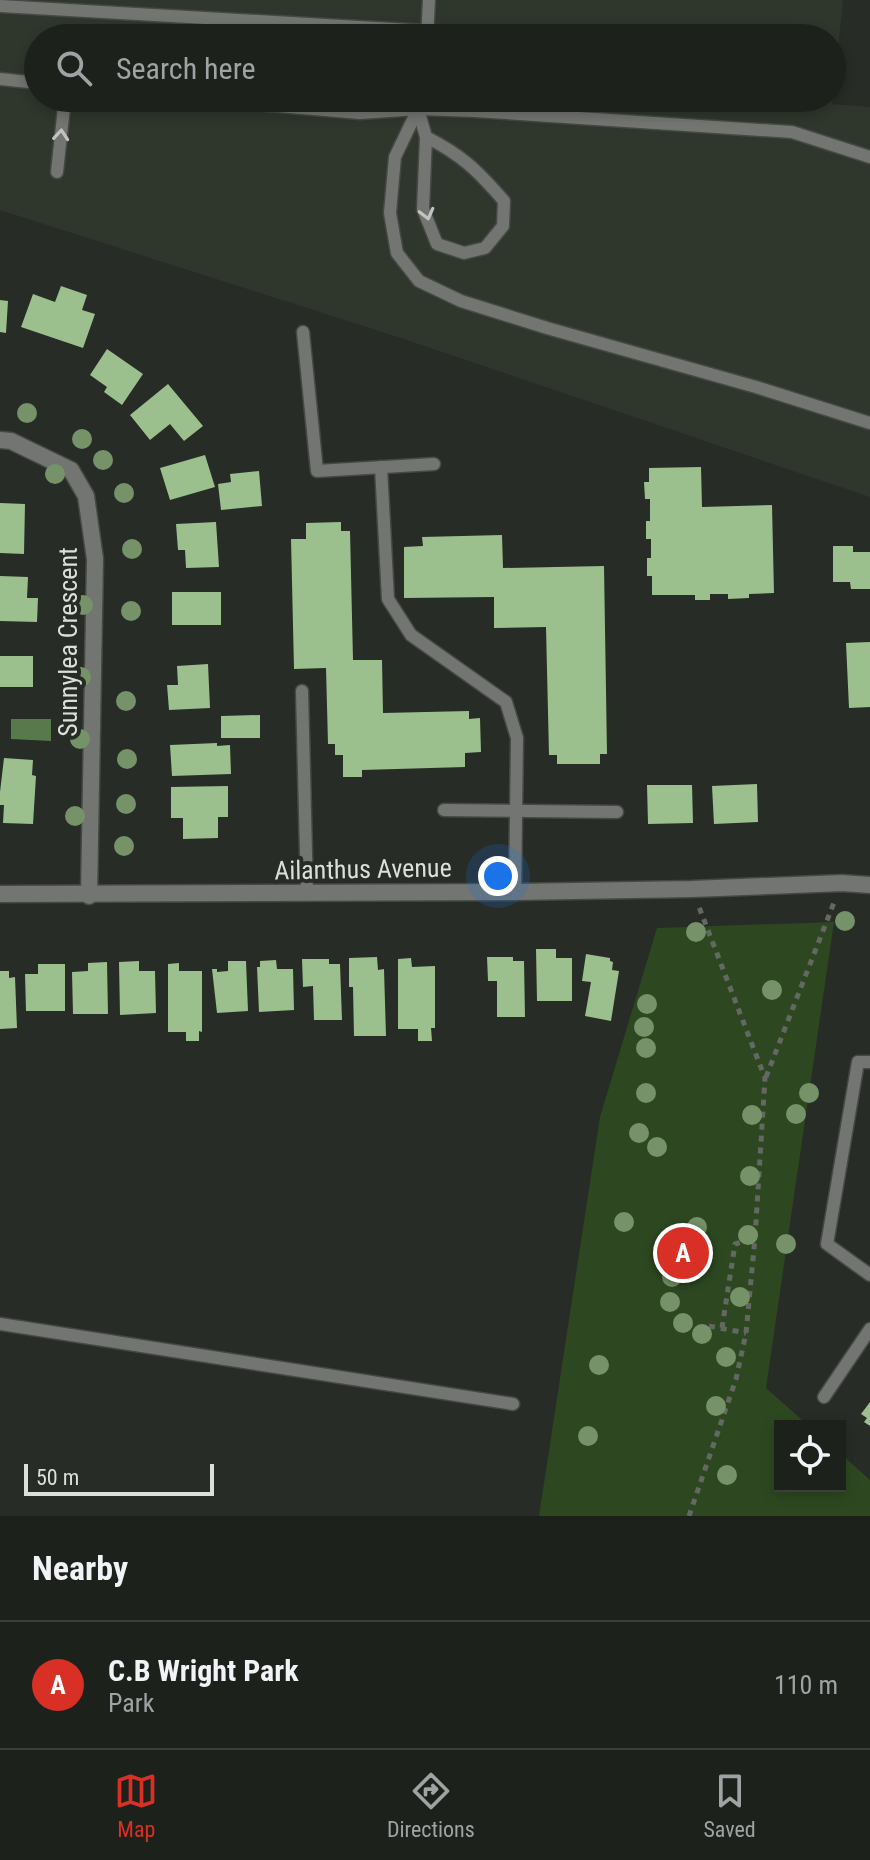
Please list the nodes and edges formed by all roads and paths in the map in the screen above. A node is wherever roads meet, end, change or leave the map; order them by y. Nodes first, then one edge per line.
1 (429, 0) edge
2 (0, 6) edge
3 (274, 24) edge
4 (428, 24) edge
5 (0, 79) edge
6 (24, 82) edge
7 (63, 112) edge
8 (415, 112) edge
9 (421, 112) edge
10 (535, 112) edge
11 (426, 137) junction
12 (870, 157) edge
13 (57, 172) dead end
14 (303, 332) dead end
15 (870, 423) edge
16 (0, 440) edge
17 (434, 464) dead end
18 (381, 467) junction
19 (302, 691) dead end
20 (444, 810) dead end
21 (516, 812) junction
22 (617, 812) dead end
23 (842, 883) junction
24 (870, 885) edge
25 (692, 889) junction
26 (515, 892) junction
27 (0, 894) edge
28 (307, 894) junction
29 (89, 896) junction
30 (870, 1062) edge
31 (765, 1078) junction
32 (755, 1238) junction
33 (870, 1275) edge
34 (0, 1324) edge
35 (709, 1326) dead end
36 (722, 1328) junction
37 (870, 1329) edge
38 (746, 1333) junction
39 (824, 1397) dead end
40 (513, 1404) dead end
41 (689, 1516) edge

1 - 4 lane
2 - 3 lane
5 - 6 lane
13 -> 7 lane
8 - 15 lane
9 - 11 lane
10 - 12 lane
11 -> 11 lane
14 - 18 lane
16 - 29 street, Sunnylea Crescent
17 - 18 lane
18 - 21 lane
19 - 28 lane
20 - 21 lane
21 - 22 lane
21 - 26 lane
23 - 24 street, Ailanthus Avenue
23 - 25 street, Ailanthus Avenue
23 - 31 path
25 - 26 street, Ailanthus Avenue
25 - 31 path
26 - 28 street, Ailanthus Avenue
27 - 29 street, Ailanthus Avenue
28 - 29 street, Ailanthus Avenue
30 - 33 lane
31 - 32 path
32 - 36 path
32 - 38 path
34 - 40 lane
35 - 36 path
36 - 38 path
37 - 39 lane
38 - 41 path

